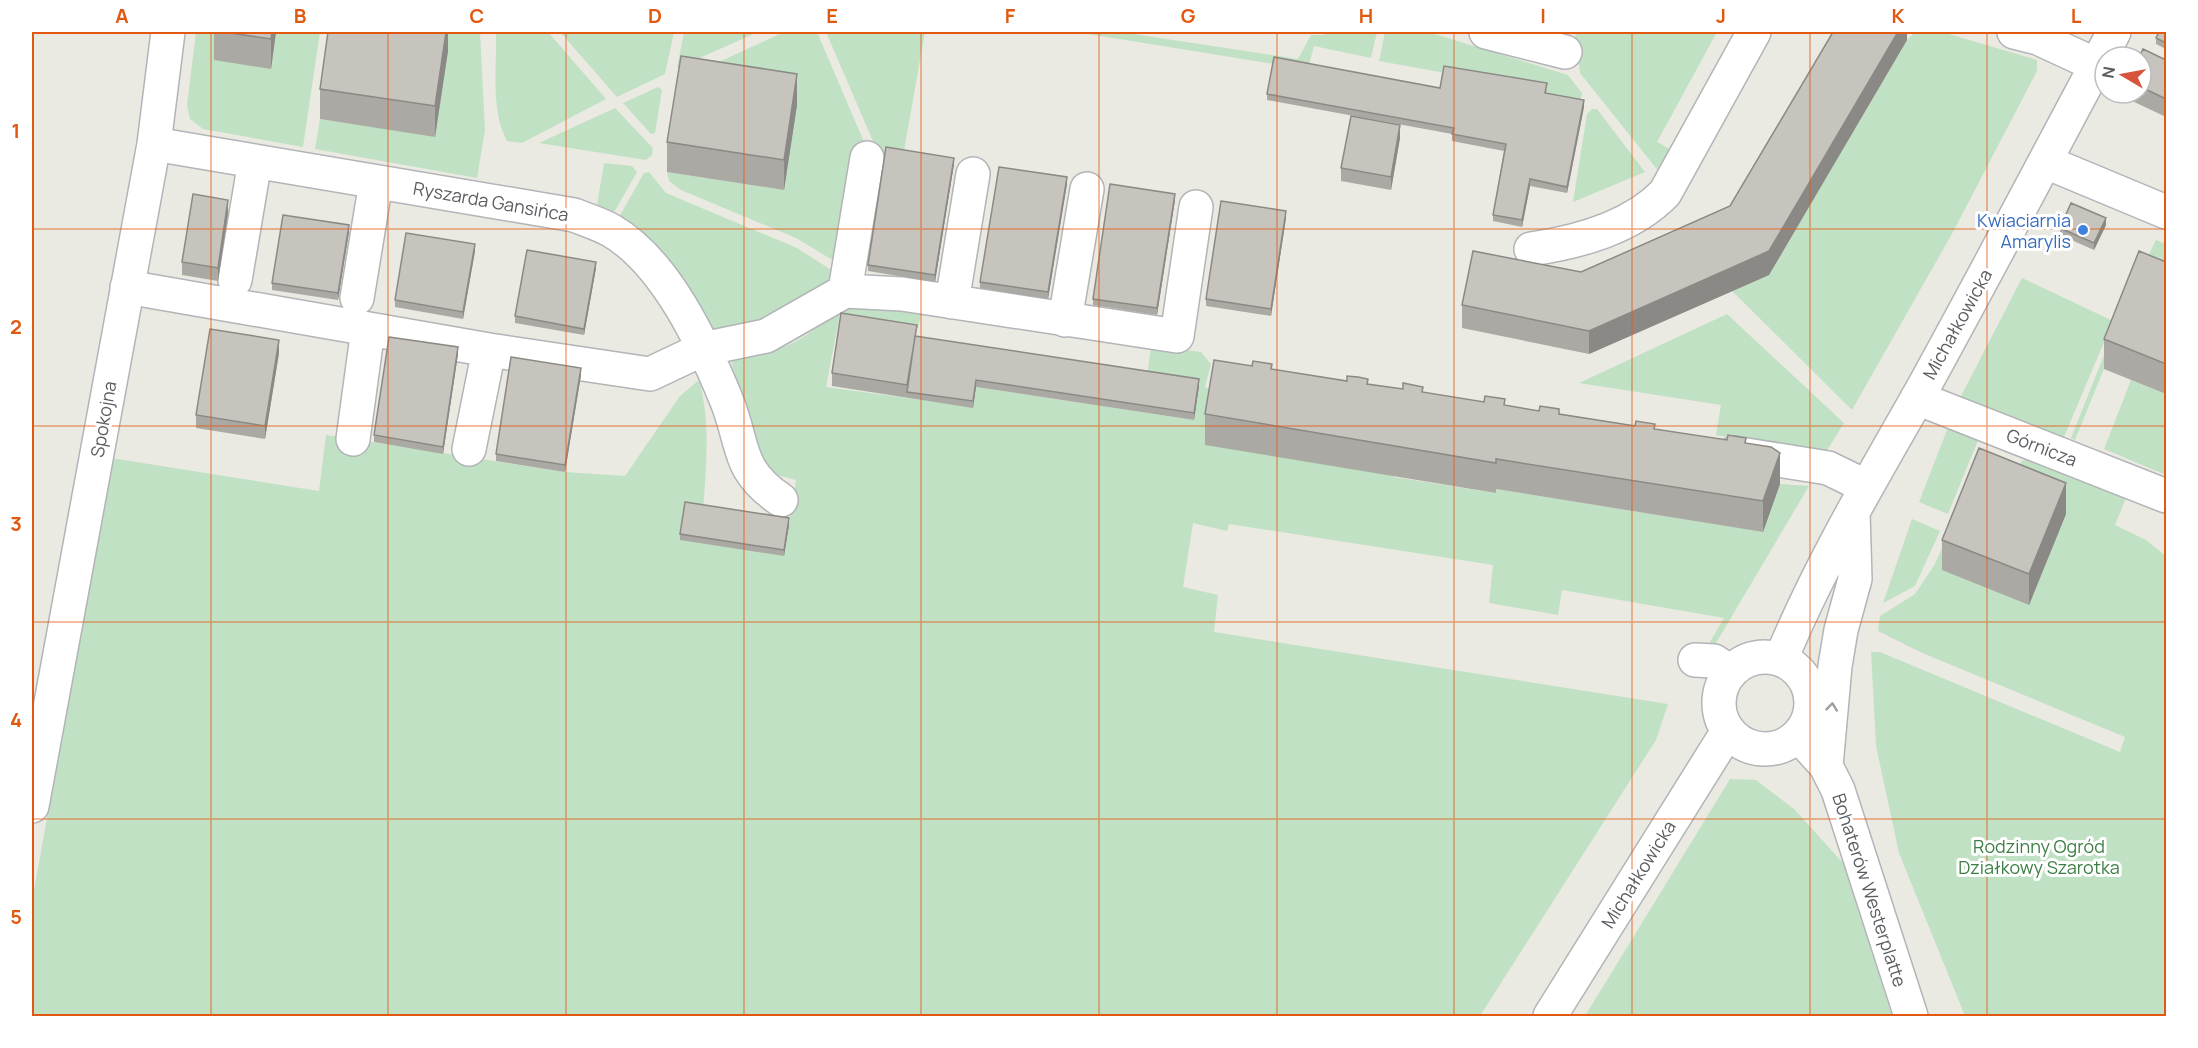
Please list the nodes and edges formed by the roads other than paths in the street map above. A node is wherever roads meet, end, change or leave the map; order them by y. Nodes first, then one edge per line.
1 (168, 32) edge
2 (1486, 32) edge
3 (1754, 32) edge
4 (2014, 32) edge
5 (1566, 52) dead end
6 (2093, 64) edge
7 (2093, 71) edge
8 (154, 144) junction
9 (867, 158) dead end
10 (255, 161) junction
11 (2046, 162) junction
12 (973, 174) dead end
13 (376, 182) junction
14 (1087, 189) dead end
15 (1196, 207) dead end
16 (2166, 212) edge
17 (1532, 249) dead end
18 (235, 280) dead end
19 (127, 287) junction
20 (845, 291) junction
21 (357, 298) dead end
22 (952, 302) junction
23 (1065, 320) junction
24 (368, 329) junction
25 (703, 349) junction
26 (489, 350) junction
27 (1917, 398) junction
28 (353, 439) dead end
29 (1699, 447) edge
30 (469, 449) dead end
31 (2166, 496) edge
32 (1859, 497) junction
33 (781, 500) dead end
34 (1781, 659) junction
35 (1695, 660) dead end
36 (1731, 672) junction
37 (1728, 731) junction
38 (1799, 736) junction
39 (1826, 766) junction
40 (32, 806) edge
41 (1550, 1017) edge
42 (1911, 1017) edge

1 - 8 street, Spokojna
2 - 5 street
3 - 17 street
4 - 6 street
7 - 11 street, Michałkowicka
8 - 10 street, Ryszarda Gansińca
8 - 19 street, Spokojna
9 - 20 street
10 - 13 street, Ryszarda Gansińca
10 - 18 street
11 - 16 street
11 - 27 street, Michałkowicka
12 - 22 street
13 - 21 street
13 - 25 street, Ryszarda Gansińca
14 - 23 street
15 - 23 street
19 - 24 street
19 - 40 street, Spokojna
20 - 22 street
20 - 25 street
22 - 23 street
24 - 26 street
24 - 28 street
25 - 26 street
25 - 33 street, Ryszarda Gansińca
26 - 30 street
27 - 31 street, Górnicza
27 - 32 street, Michałkowicka
29 - 32 street
32 - 34 street, Michałkowicka
39 -> 32 street
34 - 36 street
34 - 38 street
35 - 36 street
36 - 37 street
37 - 38 street
37 - 41 street, Michałkowicka
38 - 39 street, Bohaterów Westerplatte
39 - 42 street, Bohaterów Westerplatte

